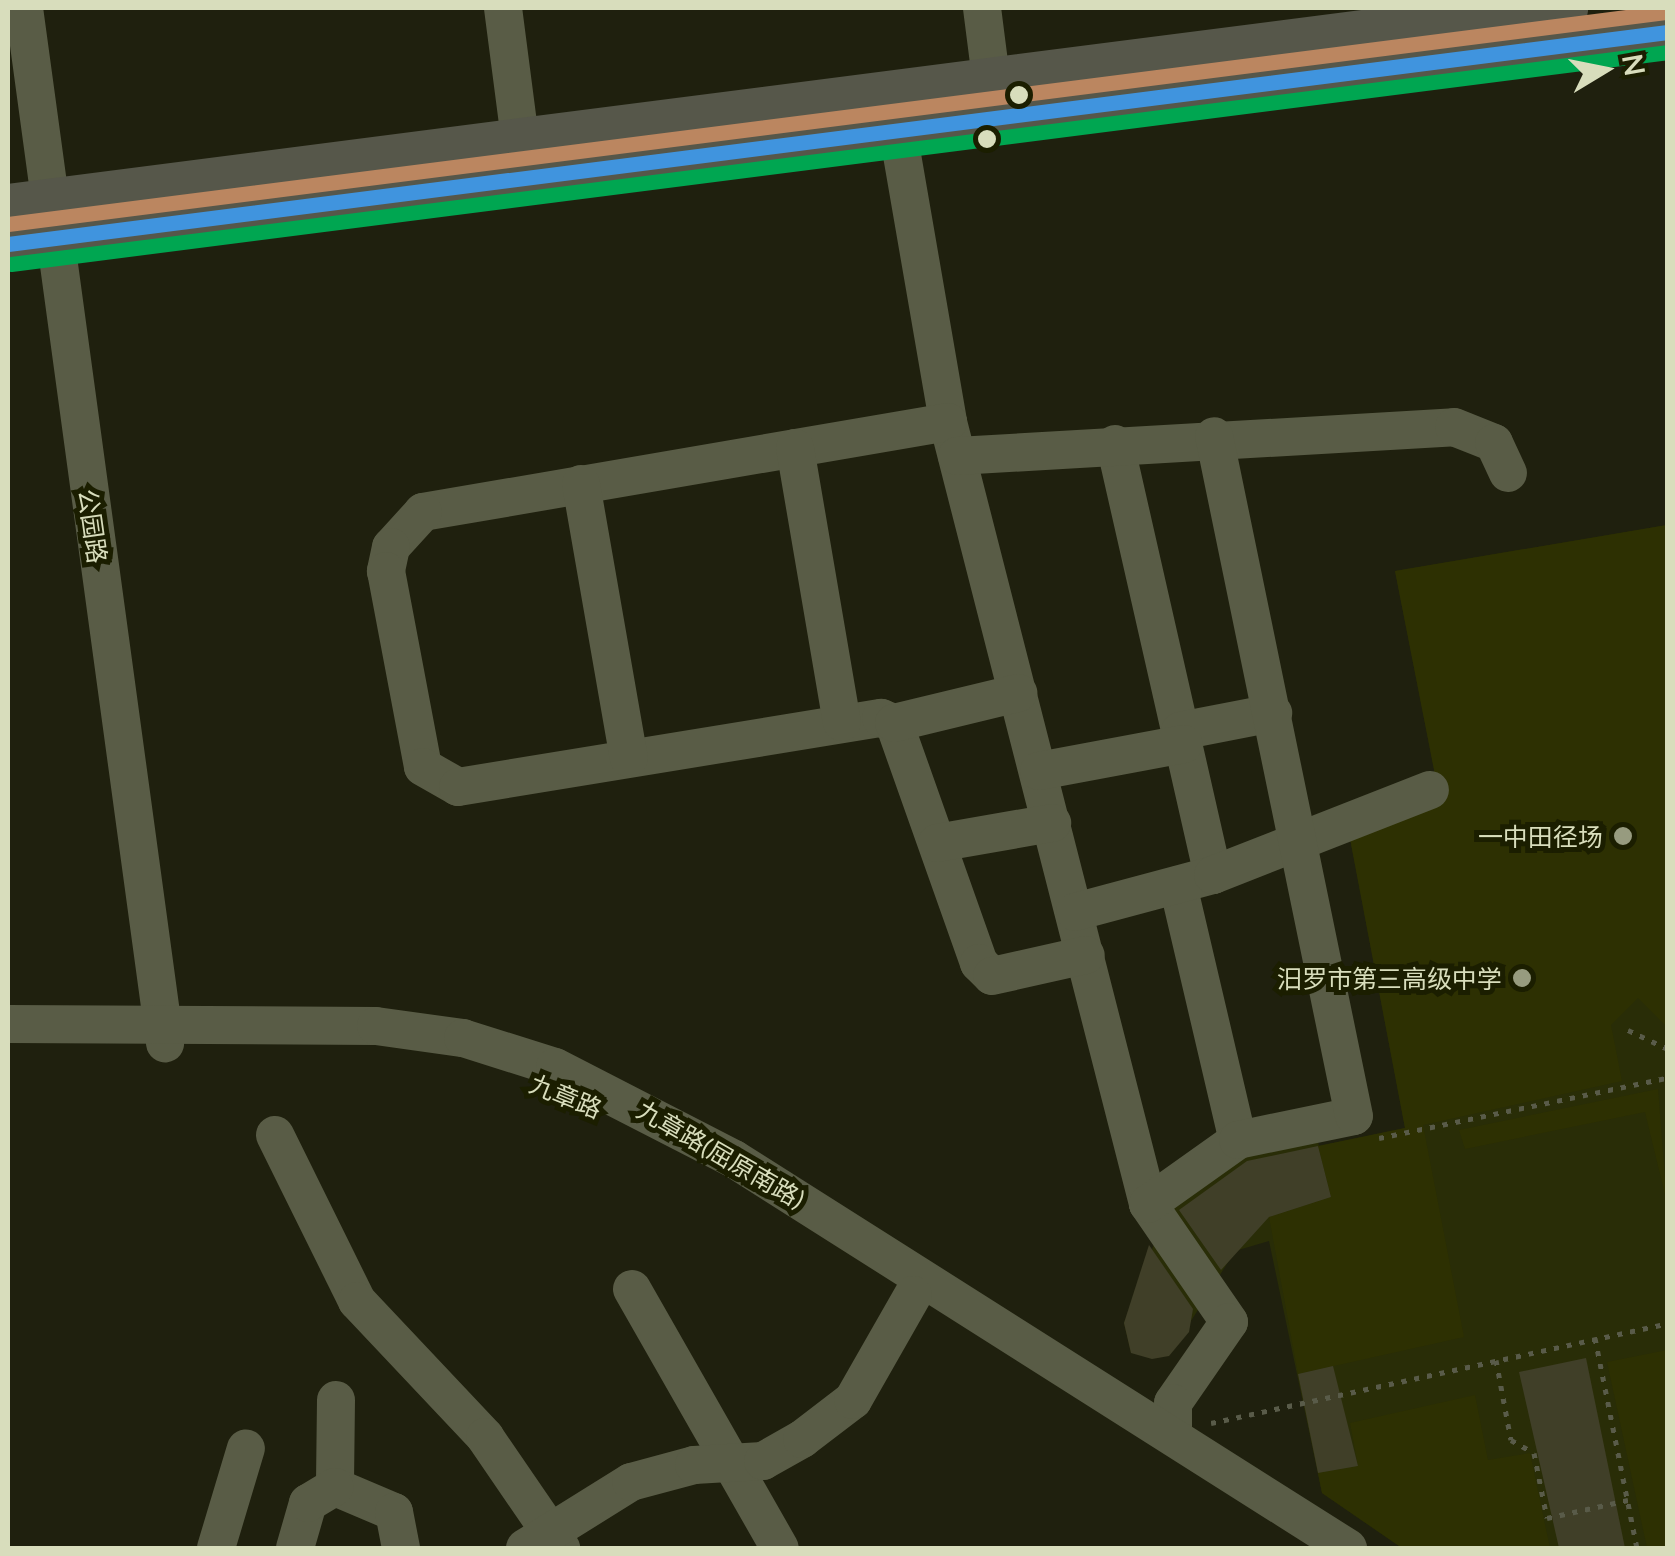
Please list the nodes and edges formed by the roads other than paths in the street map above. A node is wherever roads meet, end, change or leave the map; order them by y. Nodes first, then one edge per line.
1 (24, 8) edge
2 (503, 8) edge
3 (982, 8) edge
4 (1576, 19) edge
5 (1668, 32) edge
6 (993, 97) junction
7 (897, 126) junction
8 (520, 139) junction
9 (37, 216) edge
10 (8, 244) edge
11 (1214, 436) junction
12 (953, 439) junction
13 (1114, 444) junction
14 (795, 448) junction
15 (1508, 473) dead end
16 (581, 484) junction
17 (1018, 694) junction
18 (1274, 713) junction
19 (842, 722) junction
20 (894, 723) junction
21 (1182, 737) junction
22 (629, 758) junction
23 (1039, 771) junction
24 (1430, 790) dead end
25 (1052, 824) junction
26 (1301, 842) junction
27 (937, 843) junction
28 (1196, 880) junction
29 (1075, 912) junction
30 (1086, 954) junction
31 (8, 1024) edge
32 (164, 1033) junction
33 (8, 1044) edge
34 (275, 1134) dead end
35 (1238, 1140) junction
36 (1148, 1204) junction
37 (632, 1288) dead end
38 (913, 1295) junction
39 (336, 1400) dead end
40 (1173, 1431) junction
41 (246, 1448) dead end
42 (738, 1466) junction
43 (335, 1487) junction
44 (544, 1542) edge
45 (216, 1548) edge
46 (295, 1548) edge
47 (402, 1548) edge
48 (780, 1548) edge
49 (1303, 1548) edge
50 (1348, 1548) edge

1 - 9 street, 公园路
2 - 8 street
3 - 6 street
4 - 5 main road
4 - 6 main road
6 - 7 main road
6 - 8 main road
7 - 9 main road
7 - 12 street
8 - 9 main road
9 - 10 main road
9 - 32 street, 公园路
11 - 13 street
11 - 15 street
11 - 18 street
12 - 13 street
12 - 14 street
12 - 17 street
13 - 21 street
14 - 16 street
14 - 19 street
16 - 22 street
16 - 22 street
17 - 20 street
17 - 23 street
18 - 21 street
18 - 26 street
19 - 20 street
19 - 22 street
20 - 27 street
21 - 23 street
21 - 28 street
23 - 25 street
24 - 26 street
25 - 27 street
25 - 29 street
26 - 28 street
26 - 35 street
27 - 30 street
28 - 29 street
28 - 35 street
29 - 30 street
30 - 36 street
31 - 32 street, 九章路(屈原南路)
32 - 33 street, 九章路
32 - 38 street, 九章路
32 - 40 street, 九章路(屈原南路)
34 - 44 street
35 - 36 street
36 - 40 street
37 - 42 street
38 - 42 street
38 - 49 street, 九章路
39 - 43 street
40 - 50 street, 九章路(屈原南路)
41 - 45 street
42 - 44 street
42 - 48 street
43 - 46 street
43 - 47 street

